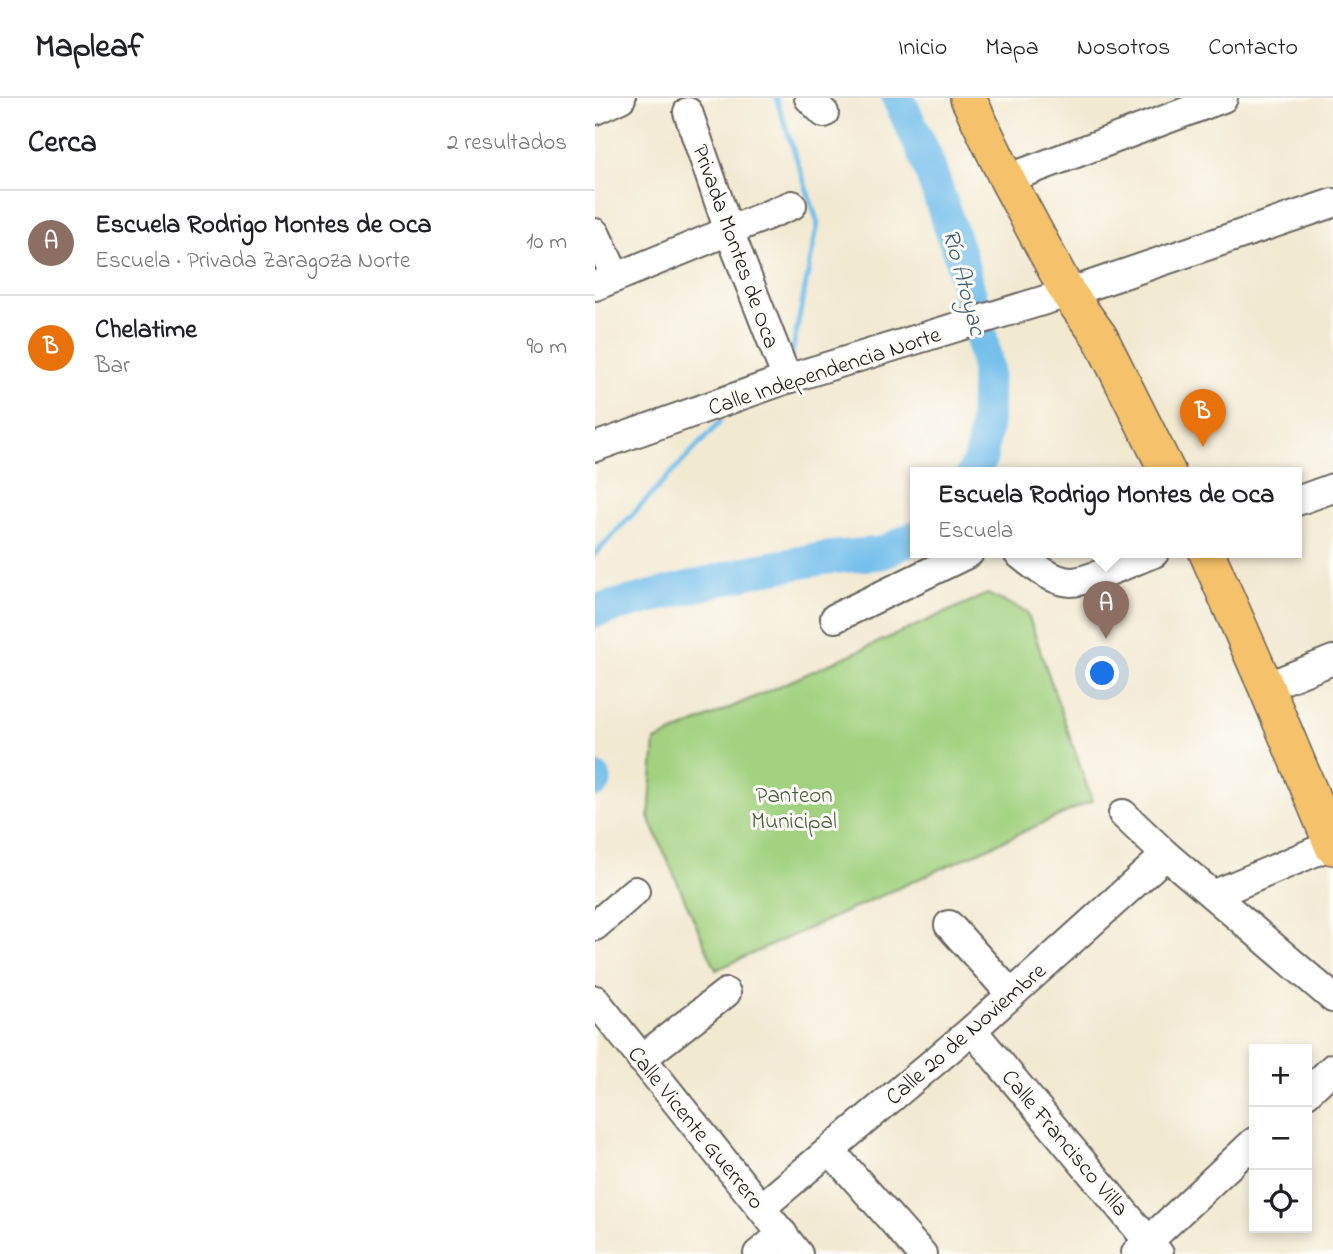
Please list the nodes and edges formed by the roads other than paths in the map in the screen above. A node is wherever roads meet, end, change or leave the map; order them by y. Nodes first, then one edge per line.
1 (621, 98) edge
2 (968, 98) edge
3 (1223, 98) edge
4 (595, 110) edge
5 (688, 112) dead end
6 (1007, 179) junction
7 (1333, 203) edge
8 (792, 205) dead end
9 (729, 231) junction
10 (595, 233) edge
11 (606, 282) edge
12 (1068, 293) junction
13 (787, 379) junction
14 (595, 447) edge
15 (1165, 467) edge
16 (1333, 488) edge
17 (1302, 499) edge
18 (959, 558) edge
19 (1025, 558) edge
20 (1141, 558) edge
21 (1209, 558) edge
22 (835, 618) dead end
23 (1333, 660) edge
24 (1266, 687) junction
25 (1122, 814) dead end
26 (1333, 845) edge
27 (1166, 855) junction
28 (635, 891) dead end
29 (1213, 894) junction
30 (949, 925) dead end
31 (595, 926) edge
32 (726, 993) dead end
33 (1011, 994) junction
34 (1333, 998) edge
35 (595, 1000) edge
36 (972, 1030) junction
37 (641, 1059) junction
38 (1333, 1068) edge
39 (1312, 1088) edge
40 (1249, 1147) edge
41 (830, 1150) junction
42 (762, 1207) junction
43 (791, 1244) edge
44 (1147, 1250) edge
45 (758, 1254) edge
46 (922, 1254) edge

1 - 4 street
2 - 6 main road
3 - 6 street
5 - 9 street, Privada Montes de Oca
6 - 12 main road
7 - 12 street, Calle Independencia Norte
8 - 9 street
9 - 11 street
9 - 13 street, Privada Montes de Oca
10 - 11 street
12 - 13 street, Calle Independencia Norte
12 - 15 main road
13 - 14 street, Calle Independencia Norte
16 - 17 street
18 - 22 street
19 - 20 street
21 - 24 main road
23 - 24 street
24 - 26 main road
25 - 27 street
26 - 29 street
27 - 29 street
27 - 33 street, Calle 20 de Noviembre
28 - 31 street
29 - 34 street
30 - 33 street
32 - 37 street
33 - 36 street, Calle 20 de Noviembre
35 - 37 street, Calle Vicente Guerrero
36 - 41 street, Calle 20 de Noviembre
36 - 44 street, Calle Francisco Villa
37 - 42 street, Calle Vicente Guerrero
38 - 39 street
40 - 44 street
41 - 42 street, Calle 20 de Noviembre
41 - 46 street
42 - 43 street, Calle Vicente Guerrero
43 - 45 street

